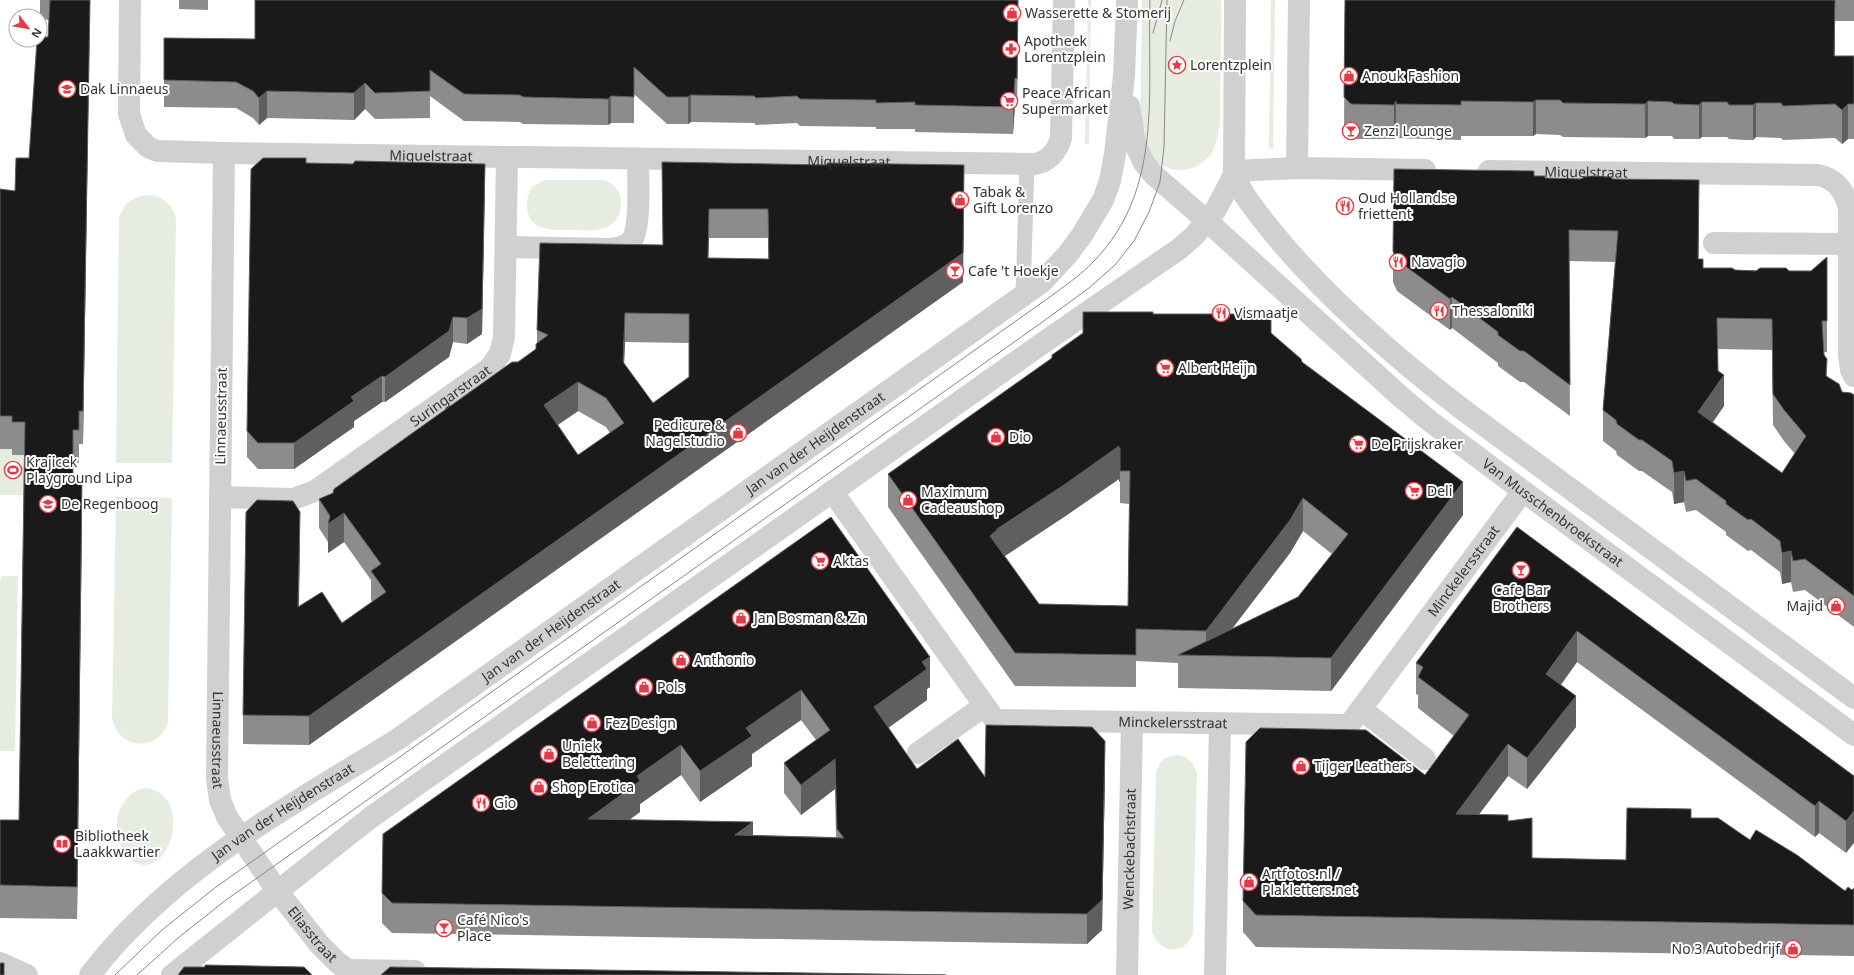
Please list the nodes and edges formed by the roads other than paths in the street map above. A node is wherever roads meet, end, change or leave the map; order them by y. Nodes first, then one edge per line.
1 (130, 0) edge
2 (1064, 0) edge
3 (1127, 0) edge
4 (1235, 0) edge
5 (1299, 0) edge
6 (1124, 76) junction
7 (224, 153) junction
8 (507, 157) junction
9 (638, 159) junction
10 (1027, 163) junction
11 (1297, 168) junction
12 (1443, 170) edge
13 (1467, 170) edge
14 (1234, 171) junction
15 (1207, 221) junction
16 (1714, 243) dead end
17 (1850, 244) junction
18 (506, 247) junction
19 (1023, 296) junction
20 (1854, 376) edge
21 (832, 491) junction
22 (1523, 491) junction
23 (220, 497) junction
24 (1854, 698) edge
25 (984, 706) junction
26 (1361, 709) junction
27 (1132, 723) junction
28 (1220, 724) junction
29 (1854, 735) edge
30 (918, 753) dead end
31 (1425, 759) dead end
32 (241, 838) junction
33 (278, 892) junction
34 (0, 963) edge
35 (435, 971) edge
36 (348, 973) edge
37 (27, 975) edge
38 (90, 975) edge
39 (172, 975) edge
40 (1127, 975) edge
41 (1215, 975) edge

1 - 7 street
2 - 10 street, Miquelstraat
3 - 6 street
4 - 14 street
5 - 11 street
6 - 15 street
6 - 19 street
7 - 8 street, Miquelstraat
7 - 23 street, Linnaeusstraat
8 - 9 street, Miquelstraat
8 - 18 street, Suringarstraat
9 - 10 street, Miquelstraat
9 - 18 street
10 - 19 lane
11 - 12 street
11 - 14 street
13 - 17 street, Miquelstraat
14 - 15 street
14 - 24 street, Van Musschenbroekstraat
15 - 21 street
15 - 22 street, Van Musschenbroekstraat
16 - 17 street
17 - 20 street, Miquelstraat
18 - 23 street, Suringarstraat
19 - 32 street, Jan van der Heijdenstraat
21 - 25 street, Minckelersstraat
21 - 33 street
22 - 26 street, Minckelersstraat
22 - 29 street, Van Musschenbroekstraat
23 - 32 street, Linnaeusstraat
25 - 27 street, Minckelersstraat
25 - 30 street
26 - 28 street, Minckelersstraat
26 - 31 street
27 - 28 street, Minckelersstraat
27 - 40 street, Wenckebachstraat
28 - 41 street
32 - 33 street, Linnaeusstraat
32 - 38 street, Jan van der Heijdenstraat
33 - 36 street, Eliasstraat
33 - 39 street
34 - 37 street
35 - 36 street

